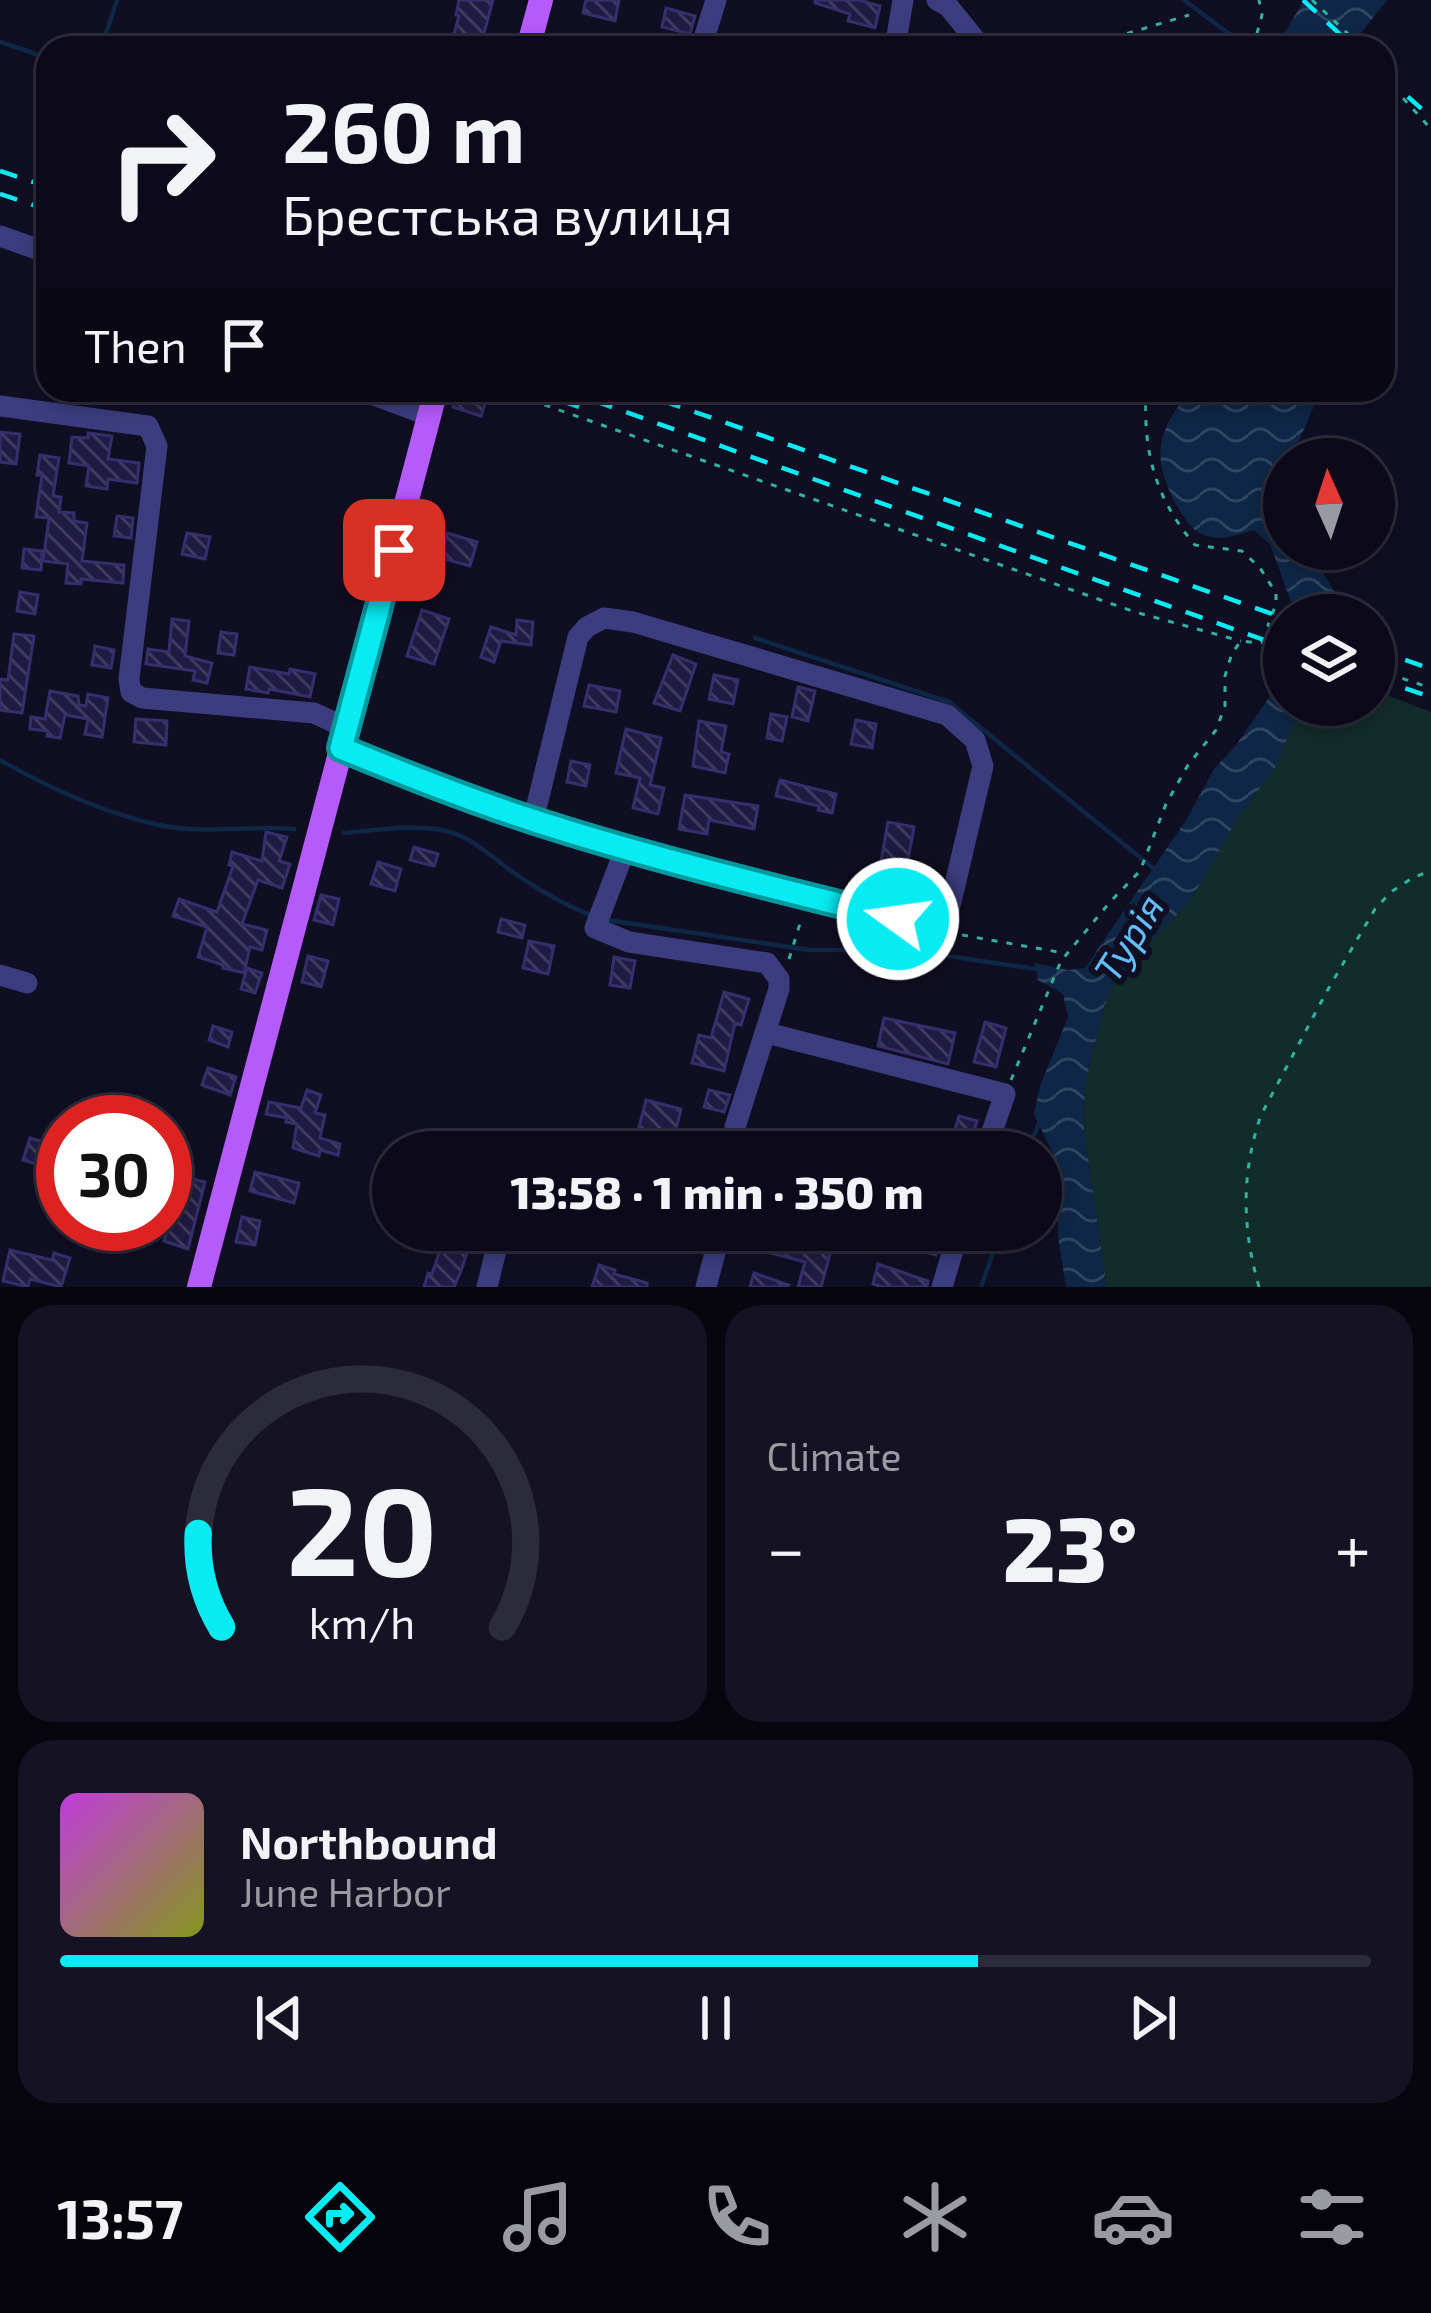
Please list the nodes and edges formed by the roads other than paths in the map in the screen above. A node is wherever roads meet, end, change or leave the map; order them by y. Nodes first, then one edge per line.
1 (542, 0) edge
2 (716, 0) edge
3 (903, 0) edge
4 (937, 0) edge
5 (532, 36) edge
6 (705, 36) edge
7 (897, 36) edge
8 (972, 36) edge
9 (0, 236) edge
10 (36, 249) edge
11 (392, 402) edge
12 (433, 402) edge
13 (0, 406) edge
14 (430, 416) junction
15 (344, 738) junction
16 (533, 820) junction
17 (626, 848) junction
18 (0, 974) edge
19 (27, 983) dead end
20 (767, 1033) junction
21 (735, 1131) edge
22 (992, 1131) edge
23 (496, 1251) edge
24 (715, 1251) edge
25 (952, 1251) edge
26 (199, 1287) edge
27 (487, 1287) edge
28 (706, 1287) edge
29 (942, 1287) edge

1 - 5 main road
2 - 6 street
3 - 7 street
4 - 8 street
9 - 10 street
11 - 14 street
12 - 14 main road
13 - 15 street
14 - 15 main road
15 - 16 street
15 - 26 main road
16 - 17 street
16 - 17 street
17 - 20 street
18 - 19 street
20 - 21 street
20 - 22 street
23 - 27 street
24 - 28 street
25 - 29 street

